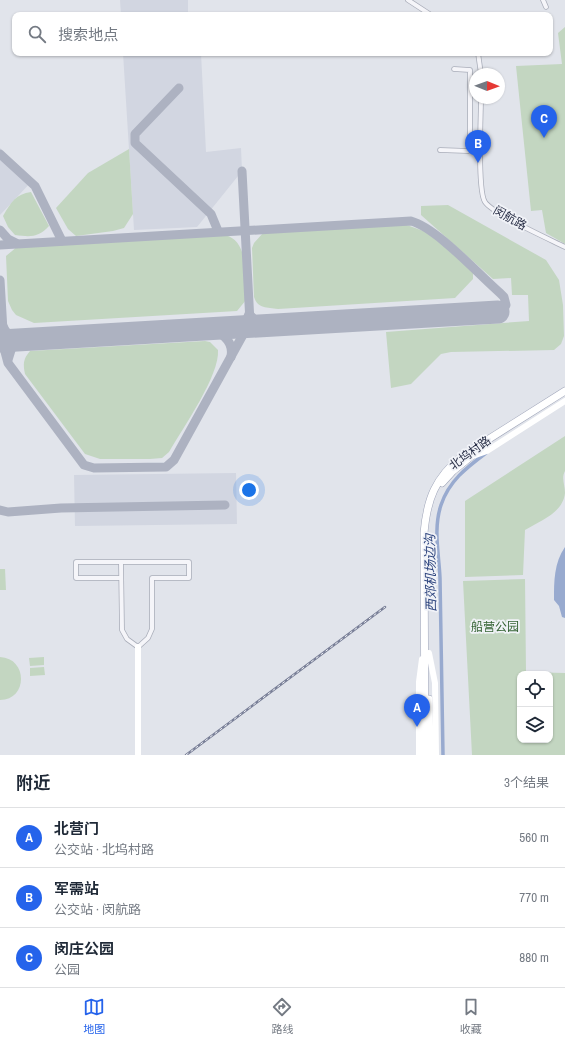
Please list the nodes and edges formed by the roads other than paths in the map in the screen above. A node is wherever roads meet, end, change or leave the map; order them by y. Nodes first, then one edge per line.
1 (408, 0) edge
2 (543, 0) edge
3 (546, 7) dead end
4 (426, 12) edge
5 (478, 56) edge
6 (480, 68) edge
7 (454, 69) dead end
8 (481, 104) edge
9 (440, 150) dead end
10 (565, 247) edge
11 (565, 391) edge
12 (565, 396) edge
13 (565, 401) edge
14 (469, 457) junction
15 (120, 562) junction
16 (120, 578) junction
17 (424, 646) junction
18 (138, 647) junction
19 (429, 653) junction
20 (138, 755) edge
21 (419, 755) edge
22 (425, 755) edge
23 (430, 755) edge
24 (436, 755) edge

1 - 4 street
2 - 3 street
5 - 6 street
7 - 9 street
8 - 10 street, 闵航路
11 - 17 main road, 北坞村路
12 - 14 main road, 北坞村路
13 - 14 street, 北坞村路
14 - 19 main road, 北坞村路
15 - 16 street
15 - 16 street
15 - 18 street
16 - 18 street
17 - 21 street, 北坞村路
17 - 22 main road, 北坞村路
18 - 20 street
19 - 23 main road, 北坞村路
19 - 24 street, 北坞村路

